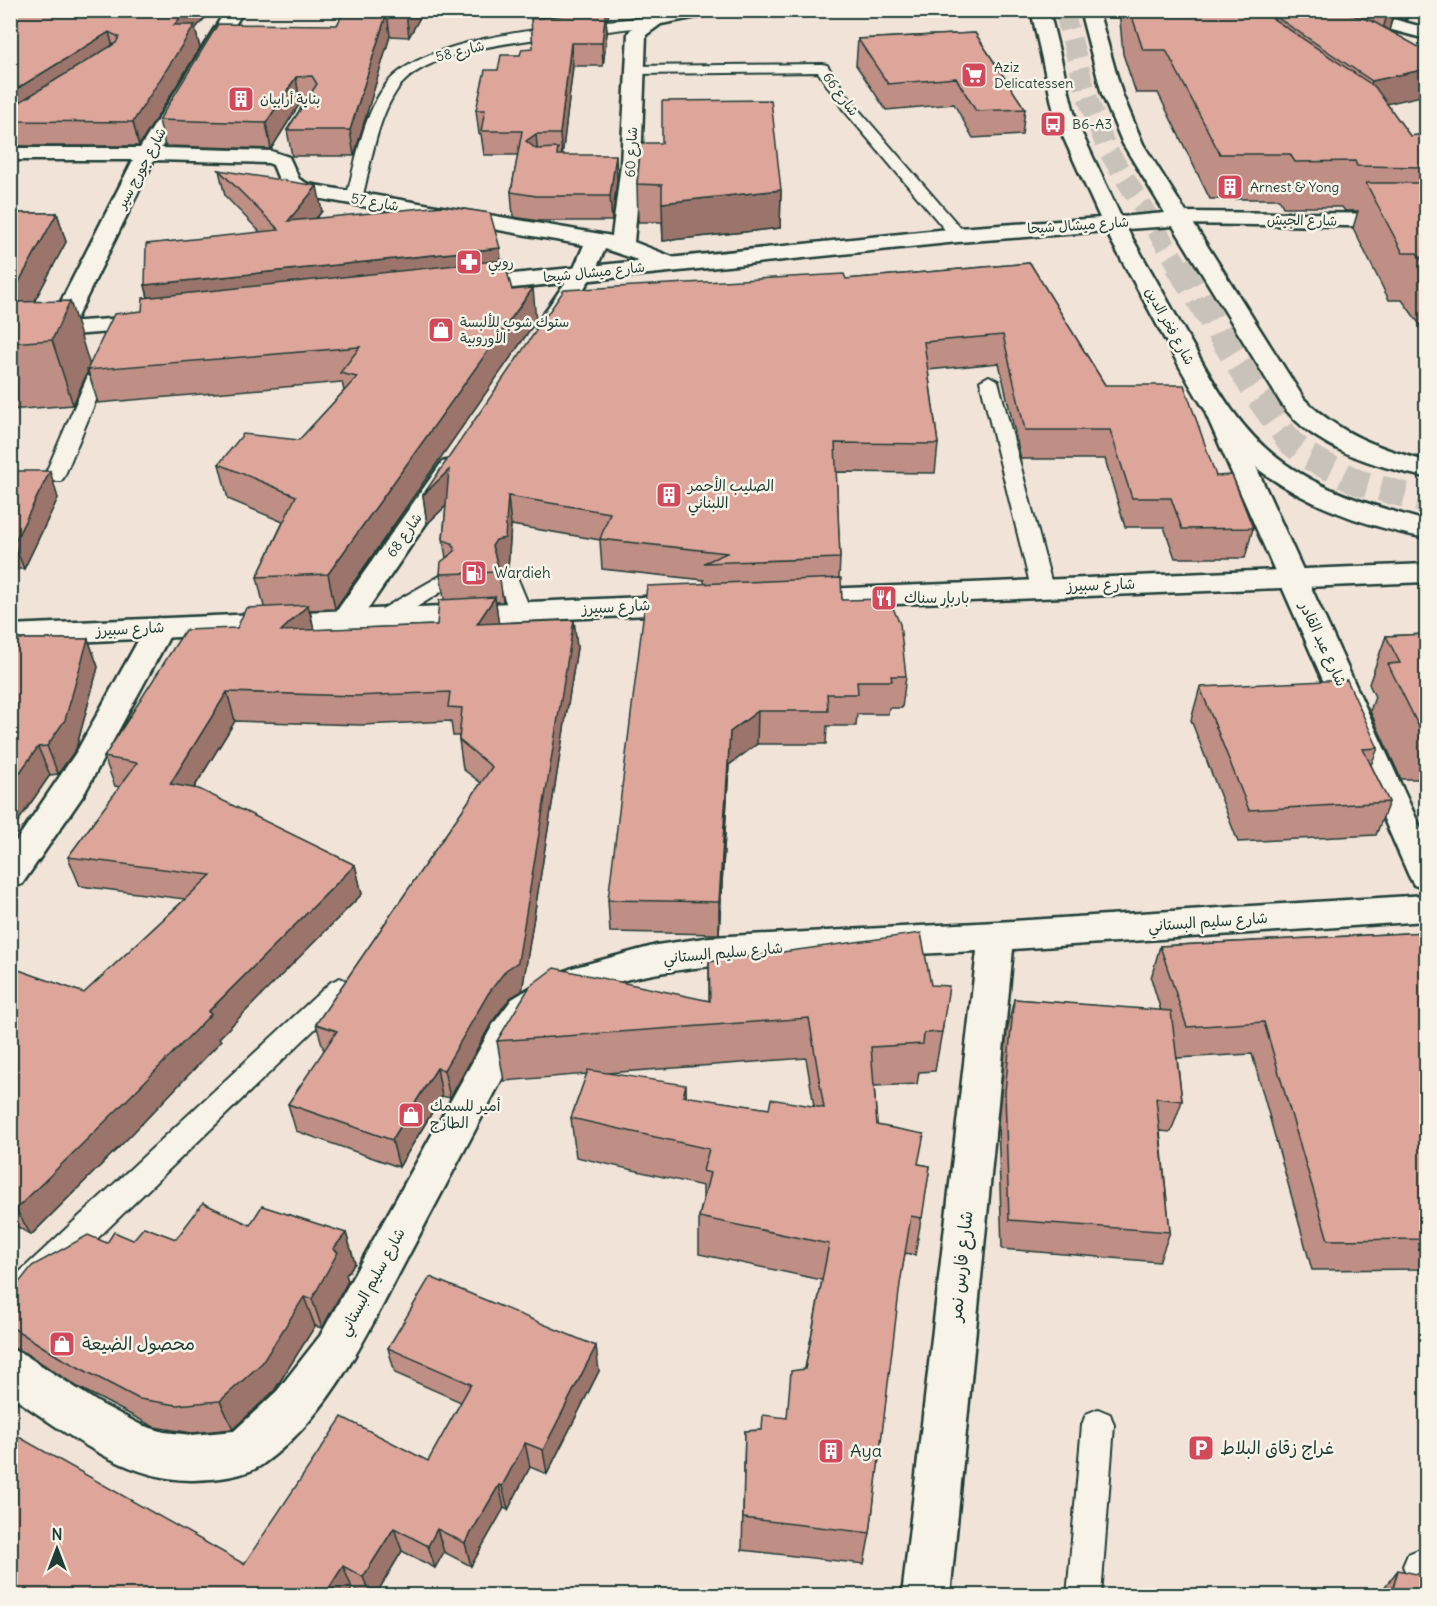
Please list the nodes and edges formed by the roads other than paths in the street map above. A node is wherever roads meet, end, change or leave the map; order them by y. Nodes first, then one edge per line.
1 (235, 10) edge
2 (708, 10) edge
3 (1040, 10) edge
4 (1089, 10) edge
5 (1338, 10) edge
6 (655, 20) junction
7 (1426, 35) edge
8 (634, 70) junction
9 (10, 154) edge
10 (147, 154) junction
11 (631, 164) junction
12 (610, 165) edge
13 (354, 199) junction
14 (1178, 219) junction
15 (1426, 221) edge
16 (1113, 222) junction
17 (958, 235) junction
18 (597, 242) junction
19 (622, 245) junction
20 (667, 263) junction
21 (583, 273) junction
22 (443, 289) edge
23 (176, 320) edge
24 (118, 327) junction
25 (58, 331) junction
26 (10, 333) edge
27 (532, 349) edge
28 (989, 381) dead end
29 (1219, 414) junction
30 (467, 444) edge
31 (1426, 469) edge
32 (54, 477) dead end
33 (1426, 530) edge
34 (1426, 573) edge
35 (507, 577) dead end
36 (1293, 578) junction
37 (447, 579) edge
38 (1042, 588) junction
39 (769, 600) edge
40 (722, 602) edge
41 (520, 611) junction
42 (383, 618) junction
43 (346, 619) junction
44 (159, 628) junction
45 (10, 634) edge
46 (1419, 839) edge
47 (10, 874) edge
48 (1426, 876) edge
49 (1426, 908) edge
50 (996, 936) junction
51 (340, 989) edge
52 (10, 1302) edge
53 (10, 1370) edge
54 (1098, 1425) dead end
55 (926, 1596) edge
56 (1084, 1596) edge

1 - 10 street, شارع جورج سير
2 - 6 street
3 - 16 street, شارع فخر الدين
4 - 14 street
5 - 7 street
6 - 8 street, شارع 60
6 - 13 lane, شارع 58
8 - 11 street, شارع 60
8 - 17 lane, شارع 66
9 - 10 street, شارع 57
10 - 13 street, شارع 57
10 - 25 street, شارع جورج سير
11 - 12 lane
11 - 19 street, شارع 60
13 - 18 street, شارع 57
14 - 15 street, شارع الجيش
14 - 16 street, شارع ميشال شيحا
14 - 31 street
16 - 17 street, شارع ميشال شيحا
16 - 29 street, شارع فخر الدين
17 - 20 street, شارع ميشال شيحا
18 - 19 street, شارع 57
18 - 21 street
19 - 20 street
20 - 21 street, شارع ميشال شيحا
21 - 22 street, شارع ميشال شيحا
21 - 27 street
23 - 24 street
24 - 25 street
24 - 32 lane
25 - 26 street
28 - 38 lane
29 - 33 street, شارع فخر الدين
29 - 36 street, شارع عبد القادر
30 - 43 street, شارع 68
34 - 36 street, شارع سبيرز
35 - 41 lane
36 - 38 street, شارع سبيرز
36 - 46 street, شارع عبد القادر
37 - 42 lane
38 - 39 street, شارع سبيرز
40 - 41 street, شارع سبيرز
41 - 42 street, شارع سبيرز
42 - 43 street, شارع سبيرز
43 - 44 street, شارع سبيرز
44 - 45 street, شارع سبيرز
44 - 47 street
46 - 48 street, شارع عبد القادر
49 - 50 street, شارع سليم البستاني
50 - 53 street, شارع سليم البستاني
50 - 55 street, شارع فارس نمر
51 - 52 lane
54 - 56 lane

